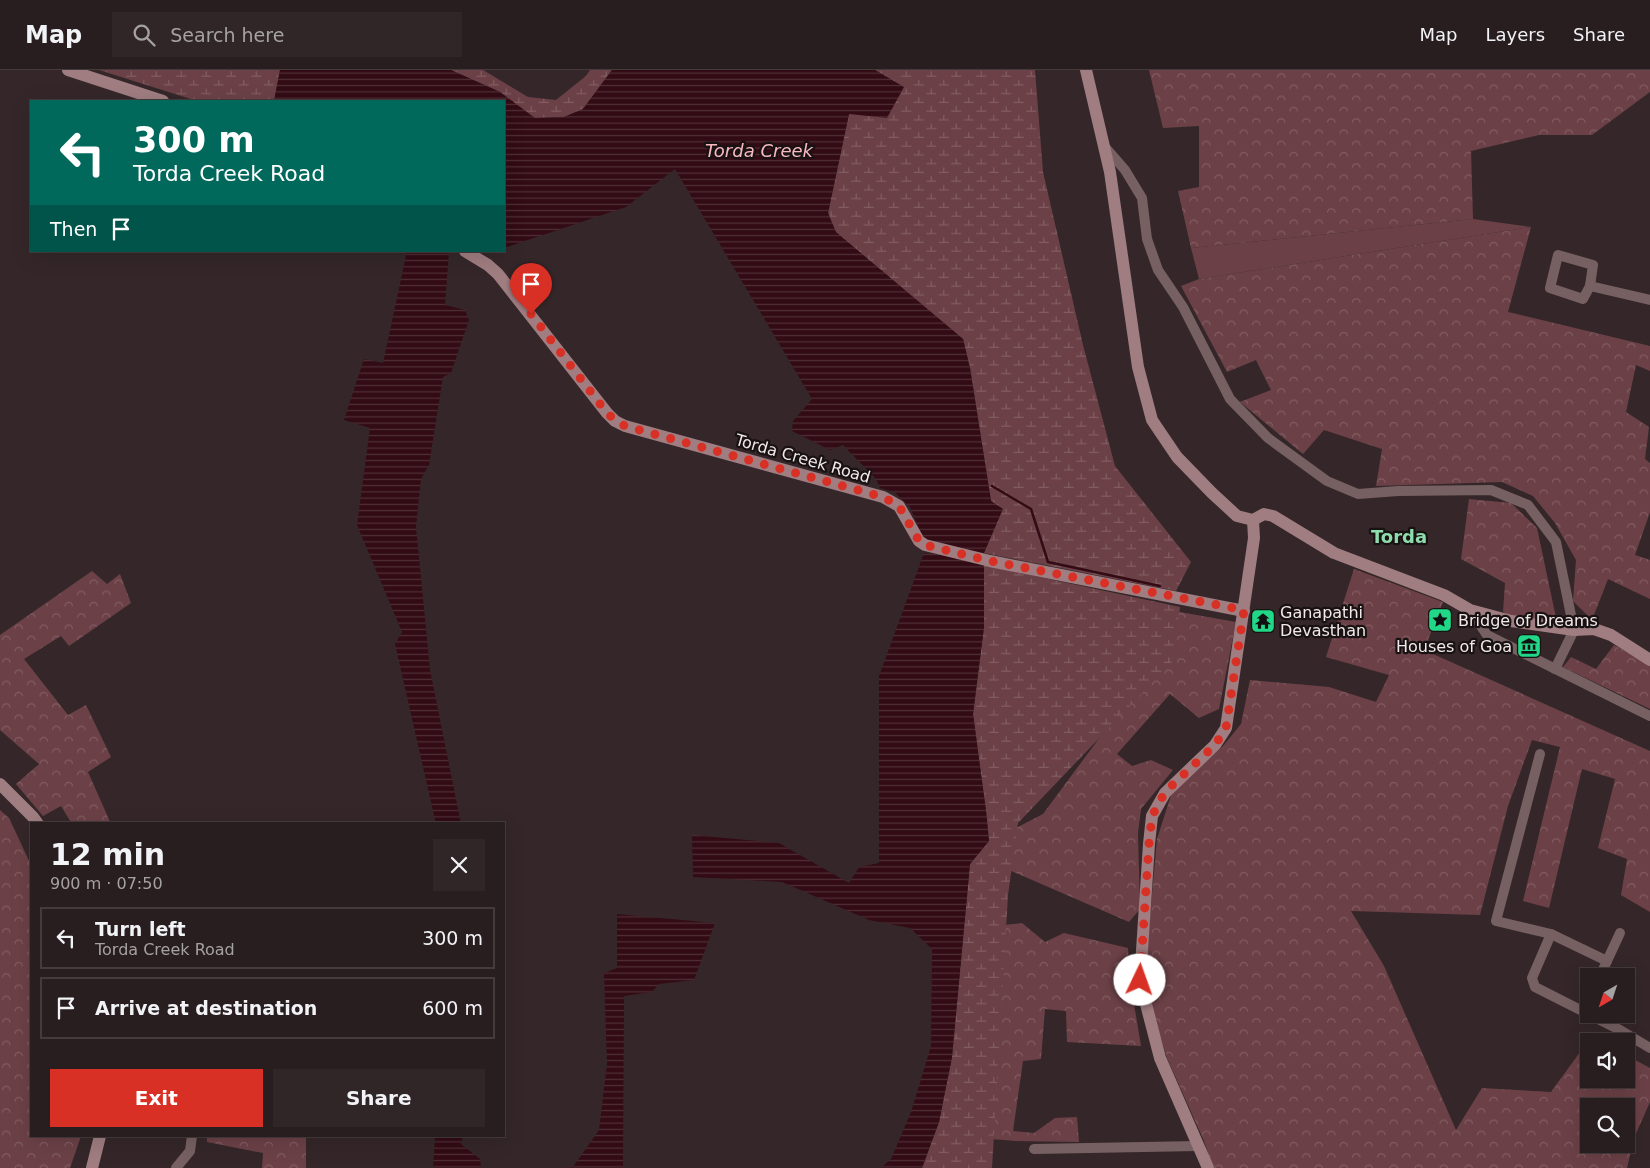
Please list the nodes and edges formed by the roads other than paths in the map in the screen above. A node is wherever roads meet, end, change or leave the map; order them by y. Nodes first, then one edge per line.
1 (68, 70) edge
2 (1086, 70) edge
3 (160, 100) edge
4 (1105, 147) junction
5 (467, 252) edge
6 (1590, 286) junction
7 (1650, 300) edge
8 (1253, 520) junction
9 (1244, 610) junction
10 (1470, 610) junction
11 (1574, 630) junction
12 (1650, 660) edge
13 (1555, 669) junction
14 (1650, 716) edge
15 (1540, 754) dead end
16 (0, 784) edge
17 (37, 822) edge
18 (1620, 933) dead end
19 (1551, 934) junction
20 (1607, 961) junction
21 (1604, 968) edge
22 (1580, 1004) edge
23 (1610, 1023) edge
24 (1650, 1048) edge
25 (100, 1137) edge
26 (192, 1137) edge
27 (1198, 1146) junction
28 (1034, 1149) dead end
29 (92, 1168) edge
30 (176, 1168) edge
31 (1208, 1168) edge

1 - 3 street
2 - 4 street
4 - 8 street
4 - 11 street
5 - 9 street, Torda Creek Road
6 - 6 street
6 - 7 street
8 - 9 street
8 - 10 street
9 - 27 street
10 - 11 street
10 - 13 street
11 - 12 street
11 - 13 street
13 - 14 street
15 - 19 street
16 - 17 street
18 - 20 street
19 - 20 street
19 - 22 street
20 - 21 street
23 - 24 street
25 - 29 street
26 - 30 street
27 - 28 street
27 - 31 street

